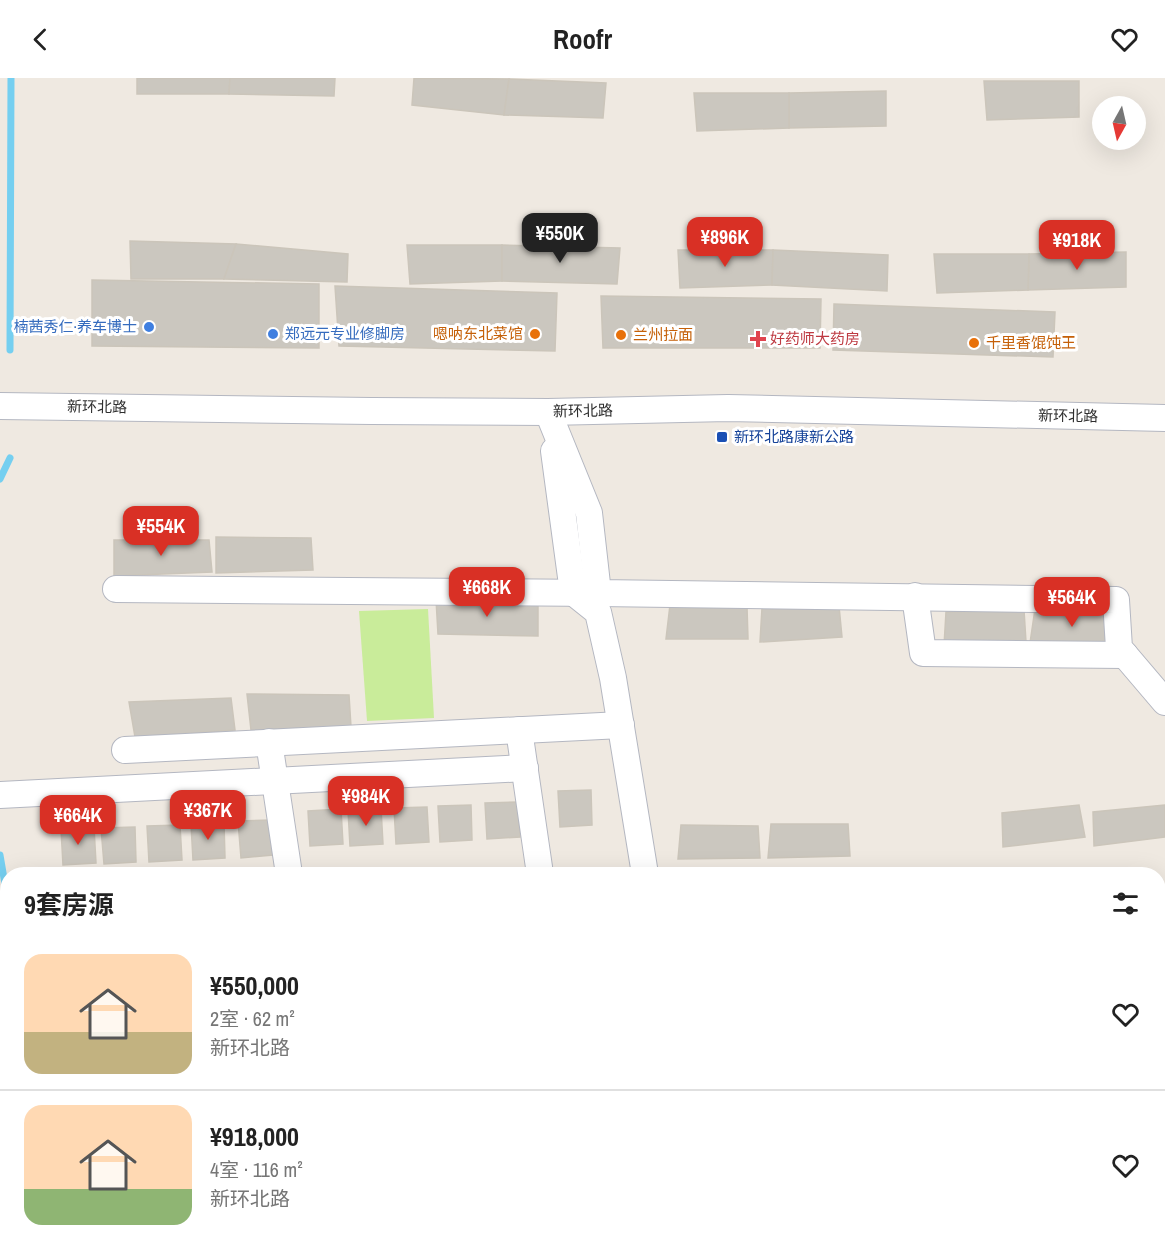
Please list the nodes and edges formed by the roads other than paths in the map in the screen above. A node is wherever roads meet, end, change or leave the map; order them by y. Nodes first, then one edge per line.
1 (0, 406) edge
2 (548, 412) junction
3 (1165, 418) edge
4 (116, 589) dead end
5 (586, 593) junction
6 (915, 596) junction
7 (1125, 655) junction
8 (1165, 702) edge
9 (621, 725) junction
10 (519, 730) junction
11 (269, 742) junction
12 (125, 750) dead end
13 (525, 768) junction
14 (275, 781) junction
15 (0, 795) edge
16 (288, 867) edge
17 (539, 867) edge
18 (644, 867) edge

1 - 2 street, 新环北路
2 - 3 street, 新环北路
2 - 5 street
4 - 5 street
5 - 6 street
5 - 9 street
6 - 7 street
6 - 7 street
7 - 8 street
9 - 10 street
9 - 18 street
10 - 11 street
10 - 13 street
11 - 12 street
11 - 14 street
13 - 14 street
13 - 17 street
14 - 15 street
14 - 16 street

